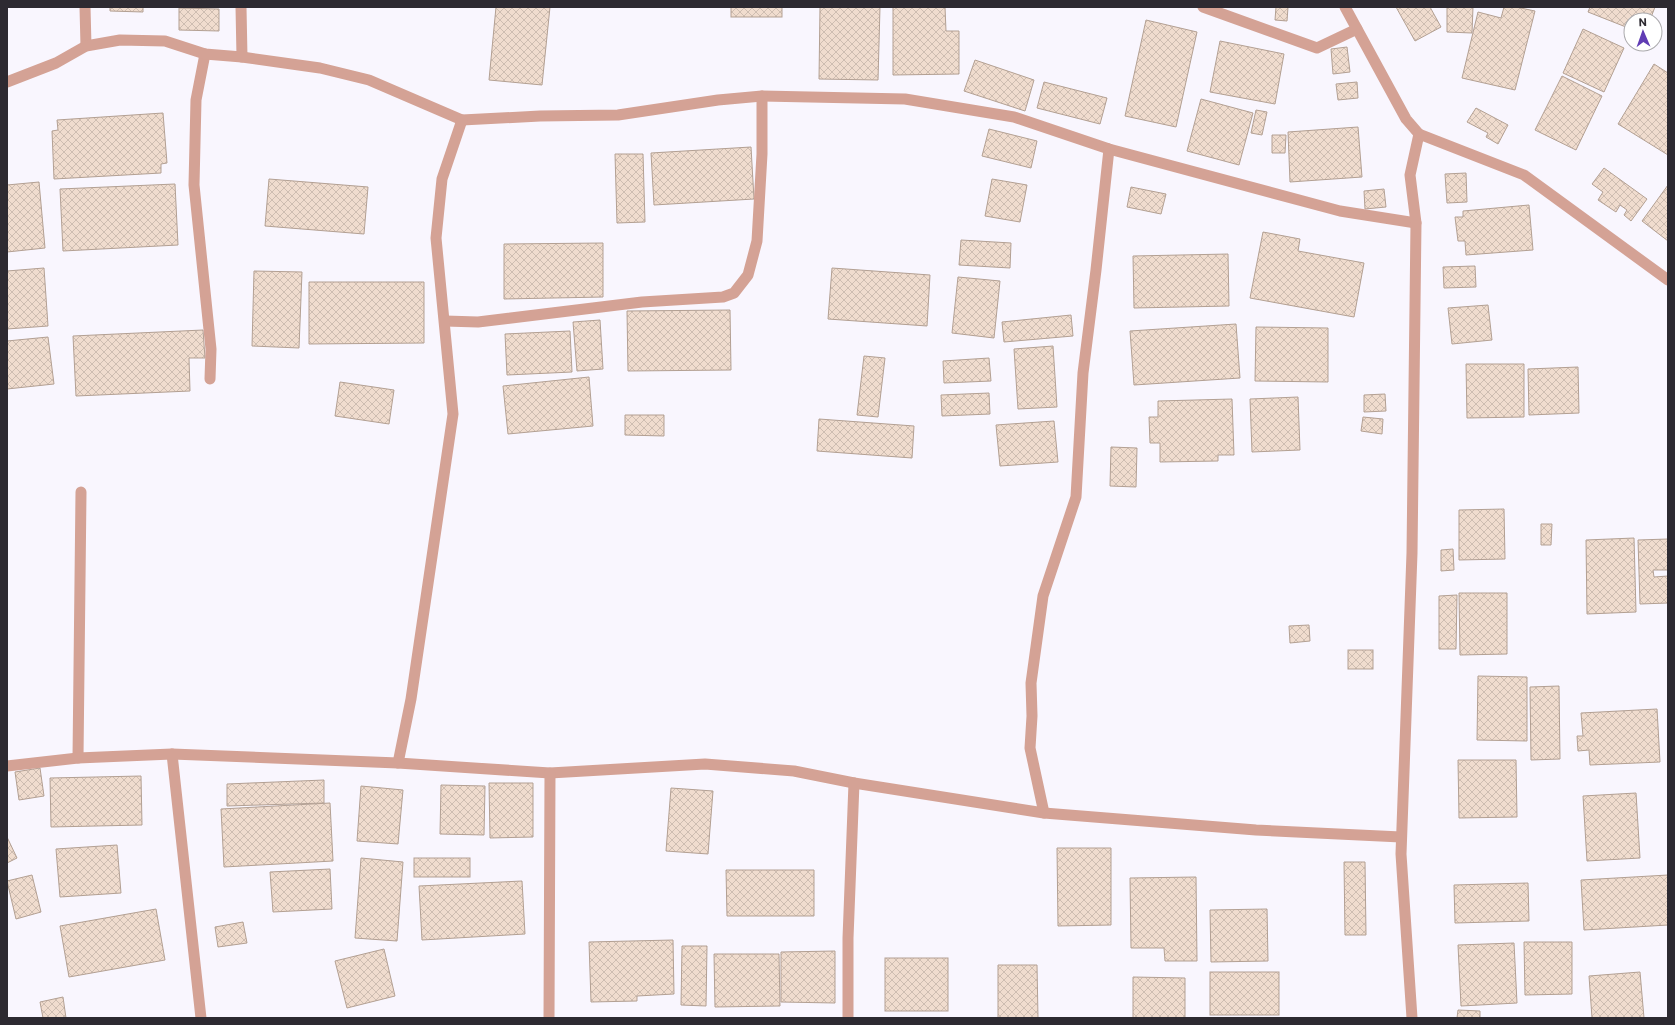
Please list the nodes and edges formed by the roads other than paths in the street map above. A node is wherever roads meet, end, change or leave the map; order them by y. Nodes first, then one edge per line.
1 (85, 7) edge
2 (241, 7) edge
3 (1203, 7) edge
4 (1345, 7) edge
5 (1357, 29) junction
6 (86, 46) junction
7 (205, 54) junction
8 (242, 57) junction
9 (7, 82) edge
10 (762, 96) junction
11 (462, 120) junction
12 (1419, 134) junction
13 (1109, 150) junction
14 (1416, 223) junction
15 (1668, 280) edge
16 (445, 321) junction
17 (210, 379) dead end
18 (82, 492) dead end
19 (172, 754) junction
20 (78, 758) junction
21 (398, 763) junction
22 (7, 766) edge
23 (550, 773) junction
24 (854, 783) junction
25 (1044, 813) junction
26 (1401, 837) junction
27 (201, 1018) edge
28 (549, 1018) edge
29 (848, 1018) edge
30 (1412, 1018) edge

1 - 6 street
2 - 8 street
3 - 5 street
4 - 5 street
5 - 12 street
6 - 7 street
6 - 9 street
7 - 8 street
7 - 17 street
8 - 11 street
10 - 11 street
10 - 13 street
10 - 16 street
11 - 16 street
12 - 14 street
12 - 15 street
13 - 14 street
13 - 25 street
14 - 26 street
16 - 21 street
18 - 20 street
19 - 20 street
19 - 21 street
19 - 27 street
20 - 22 street
21 - 23 street
23 - 24 street
23 - 28 street
24 - 25 street
24 - 29 street
25 - 26 street
26 - 30 street

